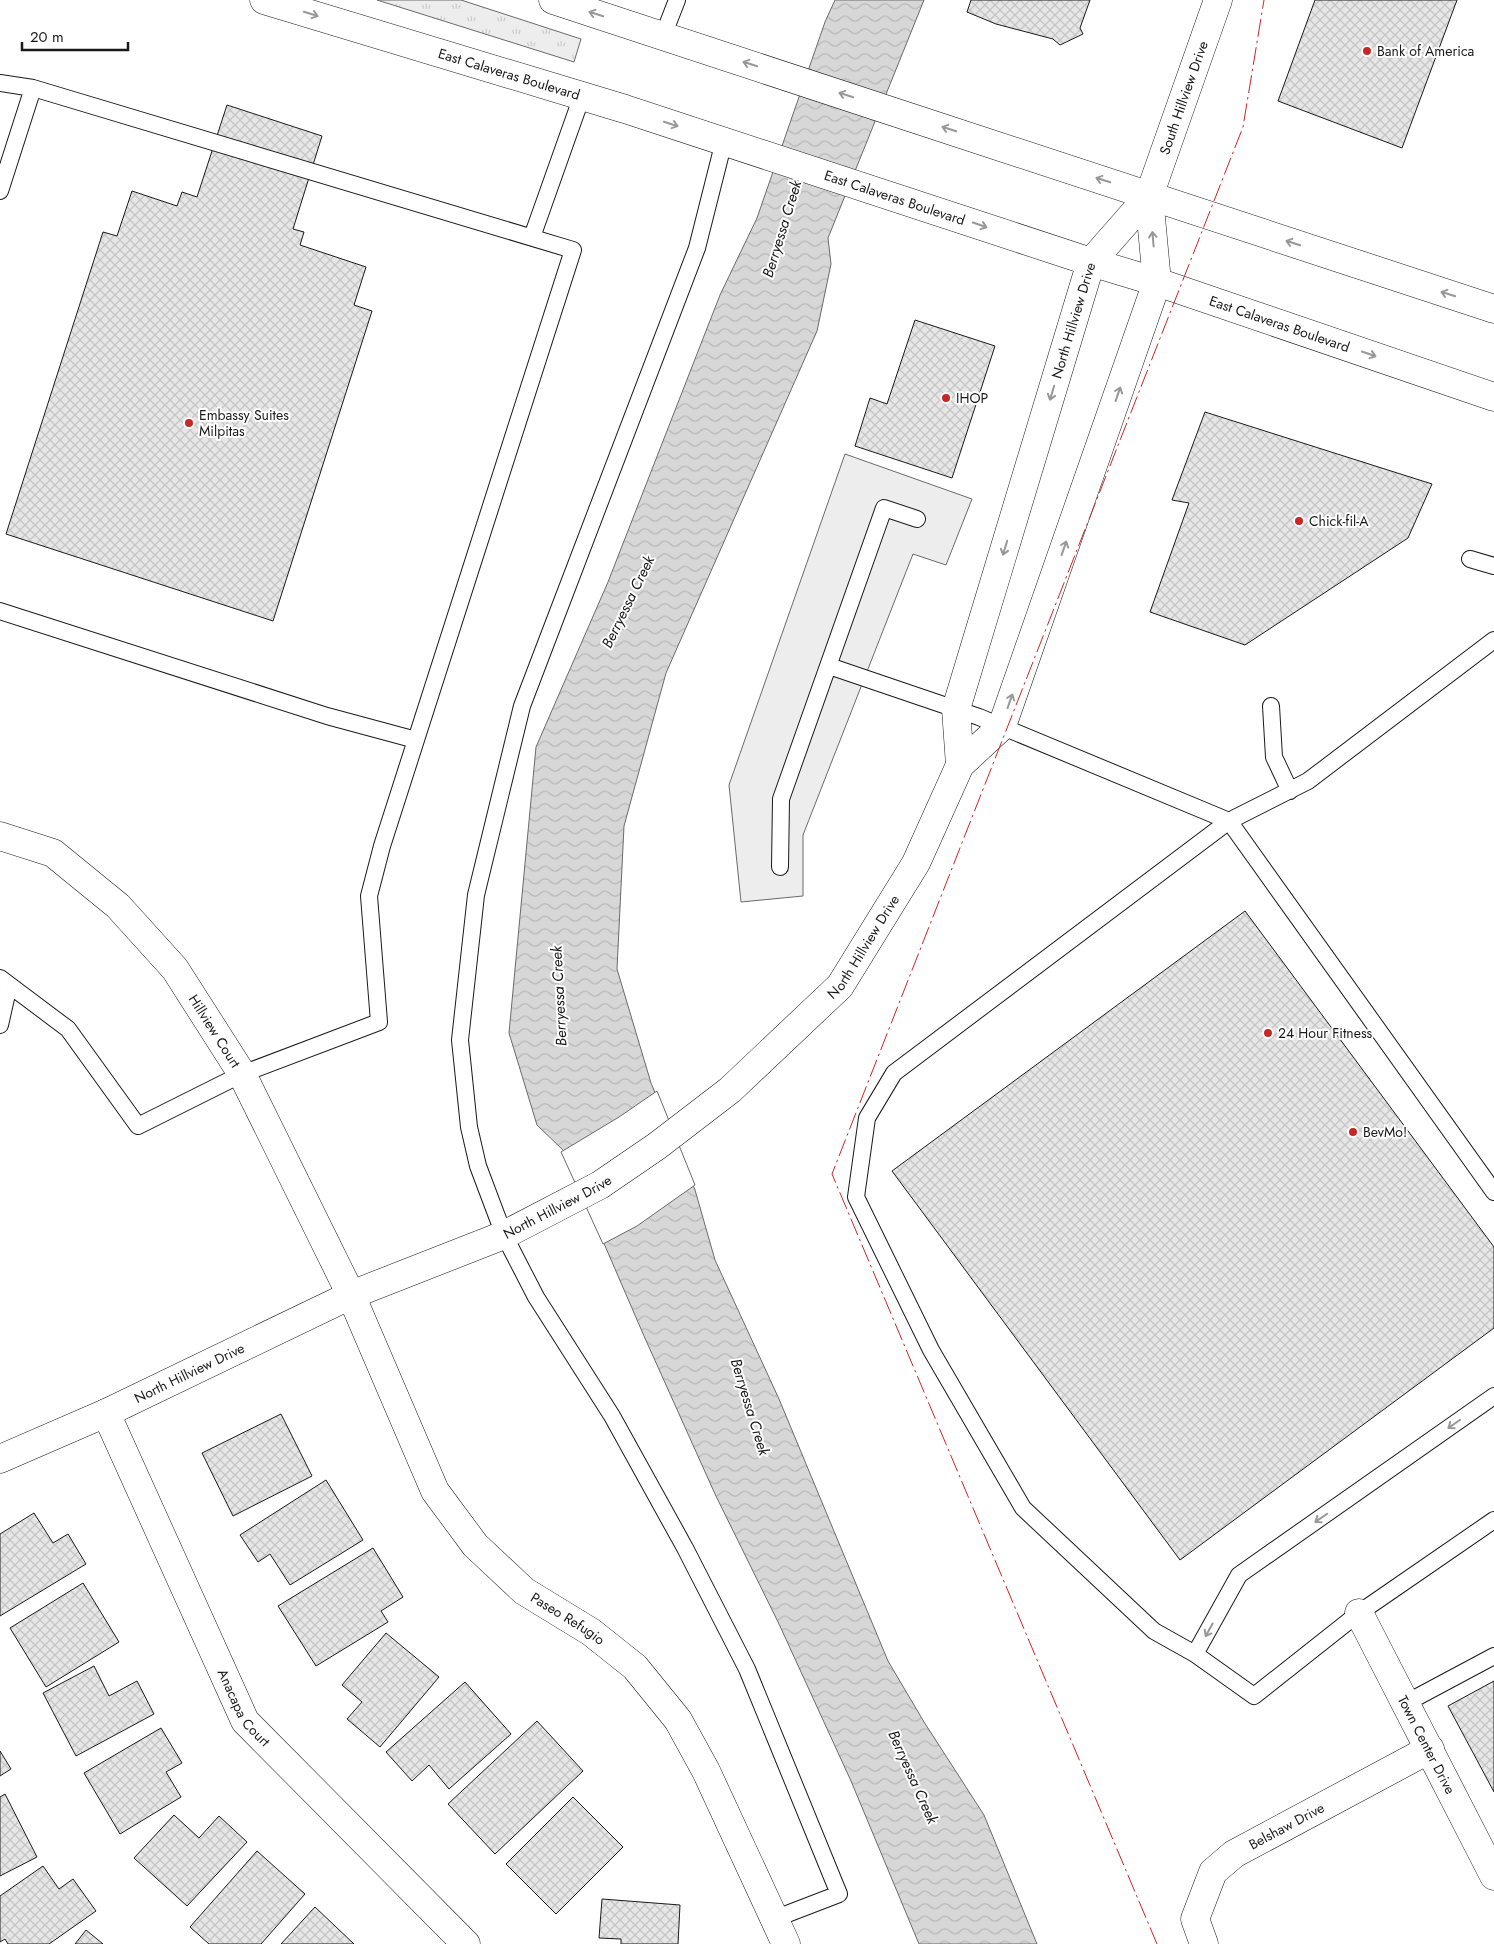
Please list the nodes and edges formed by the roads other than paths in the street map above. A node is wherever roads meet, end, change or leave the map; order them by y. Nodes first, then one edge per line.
1 (264, 0) edge
2 (553, 0) edge
3 (677, 0) edge
4 (1218, 0) edge
5 (662, 36) junction
6 (0, 83) edge
7 (33, 88) junction
8 (582, 96) junction
9 (724, 141) junction
10 (0, 191) edge
11 (1149, 196) junction
12 (532, 237) junction
13 (1091, 262) junction
14 (1157, 282) junction
15 (1494, 309) edge
16 (1494, 397) edge
17 (917, 519) dead end
18 (1470, 559) dead end
19 (1494, 566) edge
20 (0, 612) edge
21 (1494, 640) edge
22 (829, 666) junction
23 (1271, 706) dead end
24 (956, 709) junction
25 (1002, 726) junction
26 (416, 740) junction
27 (960, 765) junction
28 (1290, 791) junction
29 (1229, 821) junction
30 (0, 836) edge
31 (780, 866) dead end
32 (4, 981) edge
33 (0, 1025) edge
34 (242, 1074) junction
35 (1494, 1192) edge
36 (504, 1235) junction
37 (351, 1295) junction
38 (1494, 1396) edge
39 (106, 1413) junction
40 (0, 1459) edge
41 (1494, 1520) edge
42 (1359, 1613) junction
43 (1195, 1654) junction
44 (1494, 1656) edge
45 (1406, 1703) junction
46 (1430, 1749) junction
47 (1494, 1876) edge
48 (774, 1919) junction
49 (466, 1944) edge
50 (786, 1944) edge
51 (1204, 1944) edge

1 -> 8 main road, East Calaveras Boulevard
5 -> 2 main road
3 - 5 lane
4 - 11 main road, South Hillview Drive
11 -> 5 main road
6 - 7 lane
7 - 10 lane
7 - 12 lane
8 -> 9 main road, East Calaveras Boulevard
8 - 12 lane
9 -> 13 main road, East Calaveras Boulevard
9 - 36 lane
11 - 13 main road, North Hillview Drive
14 -> 11 main road, North Hillview Drive
15 -> 11 main road
12 - 26 lane
13 - 14 main road, East Calaveras Boulevard
13 -> 24 main road, North Hillview Drive
14 -> 16 main road, East Calaveras Boulevard
25 -> 14 main road, North Hillview Drive
17 - 22 lane
18 - 19 lane
20 - 26 lane
21 - 28 lane
22 - 24 lane
22 - 31 lane
23 - 28 lane
24 - 25 lane
24 - 27 main road, North Hillview Drive
25 - 27 main road, North Hillview Drive
25 - 29 lane
26 - 34 lane
27 - 36 main road, North Hillview Drive
28 - 29 lane
29 - 35 lane
29 - 43 lane
30 - 34 main road, Hillview Court
32 - 33 lane
32 - 34 lane
34 - 37 main road, Hillview Court
36 - 37 main road, North Hillview Drive
36 - 48 lane
37 - 39 main road, North Hillview Drive
37 - 48 main road, Paseo Refugio
38 -> 43 lane
39 - 40 main road, North Hillview Drive
39 - 49 main road, Anacapa Court
41 - 42 lane
42 - 43 lane
42 - 45 main road, Town Center Drive
44 - 45 lane
45 - 46 main road, Town Center Drive
46 - 47 main road, Town Center Drive
46 - 51 main road, Belshaw Drive
48 - 50 main road, Paseo Refugio

